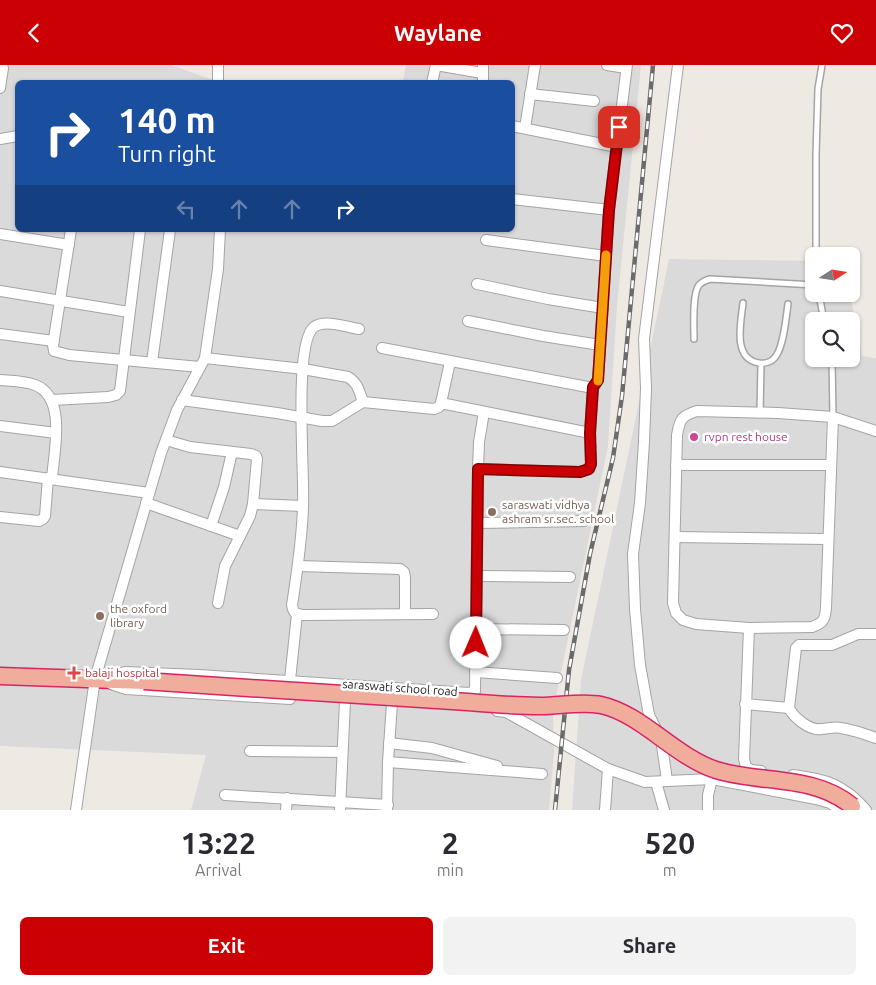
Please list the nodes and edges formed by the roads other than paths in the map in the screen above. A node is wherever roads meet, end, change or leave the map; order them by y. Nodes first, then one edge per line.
1 (218, 65) edge
2 (436, 65) edge
3 (535, 65) edge
4 (607, 65) edge
5 (678, 65) edge
6 (822, 65) edge
7 (626, 67) edge
8 (3, 68) dead end
9 (483, 73) edge
10 (218, 80) edge
11 (433, 80) edge
12 (0, 88) edge
13 (530, 94) junction
14 (594, 101) dead end
15 (515, 126) edge
16 (524, 128) junction
17 (15, 136) edge
18 (0, 139) edge
19 (617, 147) junction
20 (515, 199) edge
21 (609, 210) junction
22 (71, 232) edge
23 (140, 232) edge
24 (170, 232) edge
25 (220, 232) edge
26 (0, 234) edge
27 (486, 240) dead end
28 (69, 245) junction
29 (816, 247) edge
30 (606, 256) junction
31 (477, 284) dead end
32 (805, 284) edge
33 (0, 291) edge
34 (60, 302) junction
35 (743, 303) dead end
36 (788, 304) dead end
37 (602, 308) junction
38 (129, 312) junction
39 (468, 321) dead end
40 (359, 329) dead end
41 (0, 334) edge
42 (694, 339) dead end
43 (54, 341) junction
44 (600, 345) junction
45 (382, 348) dead end
46 (205, 358) junction
47 (124, 360) junction
48 (152, 362) junction
49 (450, 362) junction
50 (761, 364) junction
51 (200, 367) junction
52 (832, 367) edge
53 (303, 369) junction
54 (0, 380) edge
55 (593, 387) junction
56 (182, 400) junction
57 (52, 401) junction
58 (363, 402) junction
59 (441, 403) junction
60 (484, 411) junction
61 (760, 412) junction
62 (833, 417) junction
63 (301, 418) junction
64 (0, 426) edge
65 (876, 431) edge
66 (56, 433) junction
67 (590, 433) junction
68 (166, 441) junction
69 (232, 452) junction
70 (676, 465) junction
71 (831, 465) junction
72 (478, 469) junction
73 (0, 472) edge
74 (50, 478) junction
75 (149, 493) junction
76 (146, 503) junction
77 (253, 504) junction
78 (303, 506) junction
79 (0, 517) edge
80 (584, 521) dead end
81 (477, 523) junction
82 (210, 526) junction
83 (240, 536) junction
84 (675, 537) junction
85 (828, 539) junction
86 (298, 566) junction
87 (477, 576) junction
88 (570, 577) dead end
89 (218, 603) dead end
90 (296, 614) junction
91 (405, 614) junction
92 (433, 614) dead end
93 (749, 628) junction
94 (476, 629) junction
95 (564, 630) dead end
96 (876, 634) edge
97 (475, 671) junction
98 (0, 676) edge
99 (558, 678) dead end
100 (101, 679) junction
101 (290, 681) junction
102 (345, 701) junction
103 (392, 703) junction
104 (746, 705) junction
105 (789, 708) junction
106 (876, 738) edge
107 (389, 743) junction
108 (250, 751) dead end
109 (342, 752) junction
110 (388, 762) junction
111 (608, 769) junction
112 (507, 771) junction
113 (542, 773) dead end
114 (712, 779) junction
115 (661, 781) junction
116 (225, 795) dead end
117 (287, 798) junction
118 (340, 806) edge
119 (388, 807) edge
120 (76, 810) edge
121 (286, 810) edge
122 (605, 810) edge
123 (664, 810) edge
124 (708, 810) edge
125 (841, 810) edge
126 (856, 810) edge
127 (866, 810) edge

1 - 10 street
2 - 9 street
2 - 11 street
3 - 13 street
4 - 7 street
5 - 115 street
6 - 29 lane
7 - 19 street
8 - 12 street
13 - 14 street
13 - 16 street
15 - 16 street
16 - 19 street
17 - 18 street
19 - 21 street
20 - 21 street
21 - 30 street
22 - 28 street
23 - 38 street
24 - 48 street
25 - 46 street
26 - 28 street
27 - 30 street
28 - 34 street
30 - 37 street
31 - 37 street
32 - 42 lane
33 - 34 street
34 - 38 street
34 - 43 street
35 - 50 lane
36 - 50 lane
37 - 44 street
38 - 47 street
39 - 44 street
40 - 53 street
41 - 43 street
43 - 47 street
44 - 55 street
45 - 49 street
46 - 51 street
46 - 53 street
47 - 48 street
47 - 57 street
48 - 51 street
49 - 55 street
49 - 59 street
50 - 61 lane
51 - 56 street
52 - 62 lane
53 - 58 street
53 - 63 street
54 - 57 street
55 - 67 street
56 - 63 street
56 - 68 street
57 - 66 street
58 - 59 street
58 - 63 street
59 - 60 street
60 - 67 street
60 - 72 street, saraswati school road
61 - 62 street
61 - 70 street
62 - 65 street
62 - 71 street
63 - 78 street
64 - 66 street
66 - 74 street
67 - 72 street
68 - 69 street
68 - 75 street
69 - 77 street
69 - 82 street
70 - 71 street
70 - 84 street
71 - 85 street
72 - 81 street, saraswati school road
73 - 74 street
74 - 75 street
74 - 79 street
75 - 76 street
76 - 82 street
76 - 100 street
77 - 78 street
77 - 83 street
78 - 86 street
80 - 81 street
81 - 87 street, saraswati school road
82 - 83 street
83 - 89 street
84 - 85 street
84 - 93 street
85 - 93 street
86 - 90 street
86 - 91 street
87 - 88 street
87 - 94 street, saraswati school road
90 - 91 street
90 - 101 street
91 - 92 street
93 - 104 street
94 - 95 street
94 - 97 street, saraswati school road
96 - 105 street
97 - 99 street
97 - 101 street, saraswati school road
98 - 100 highway
100 - 101 street, saraswati school road
100 - 102 street
100 - 120 street
100 - 126 highway, bridge
102 - 103 street
102 - 109 street
103 - 107 street
103 - 111 street
104 - 105 street
104 - 127 street
105 - 106 street
107 - 110 street
107 - 112 street
108 - 109 street
109 - 118 street
110 - 112 street
110 - 119 street
111 - 115 street
111 - 122 street
112 - 113 street
114 - 115 street
114 - 124 street
114 - 125 street
115 - 123 street
116 - 117 street
117 - 118 street
117 - 121 street
118 - 119 street

